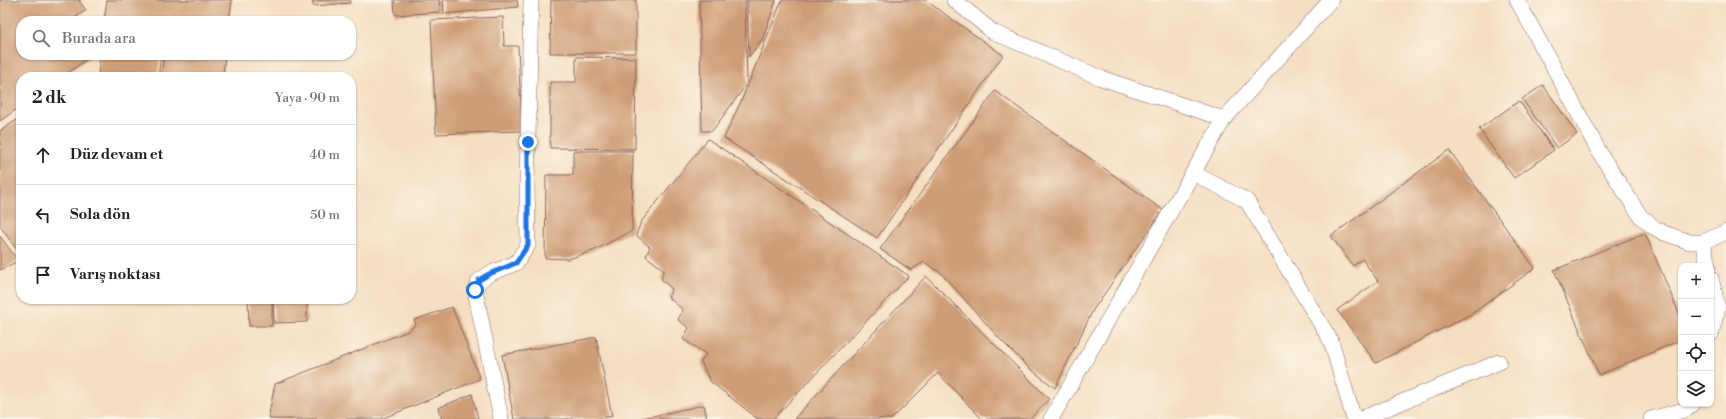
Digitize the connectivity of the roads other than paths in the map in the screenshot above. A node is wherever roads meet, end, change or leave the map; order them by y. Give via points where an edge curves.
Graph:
1 (530, 0) edge
2 (954, 0) edge
3 (1331, 0) edge
4 (1517, 0) edge
5 (1224, 119) junction
6 (1193, 172) junction
7 (1726, 232) edge
8 (1702, 242) junction
9 (1707, 263) edge
10 (1714, 291) edge
11 (1714, 323) edge
12 (1499, 362) dead end
13 (1688, 407) edge
14 (501, 419) edge
15 (1051, 419) edge
16 (1354, 419) edge
17 (1361, 419) edge
18 (1651, 419) edge

1 - 14 street via 528,245 516,263 479,280 475,290
2 - 5 street via 993,32 1101,78
3 - 5 street
4 - 8 street via 1601,155 1637,211 1647,222 1664,233 1690,242
5 - 6 street
6 - 15 street
6 - 16 street via 1247,201 1331,341
7 - 8 street
8 - 9 street
10 - 11 street via 1718,308
12 - 17 street
13 - 18 street

